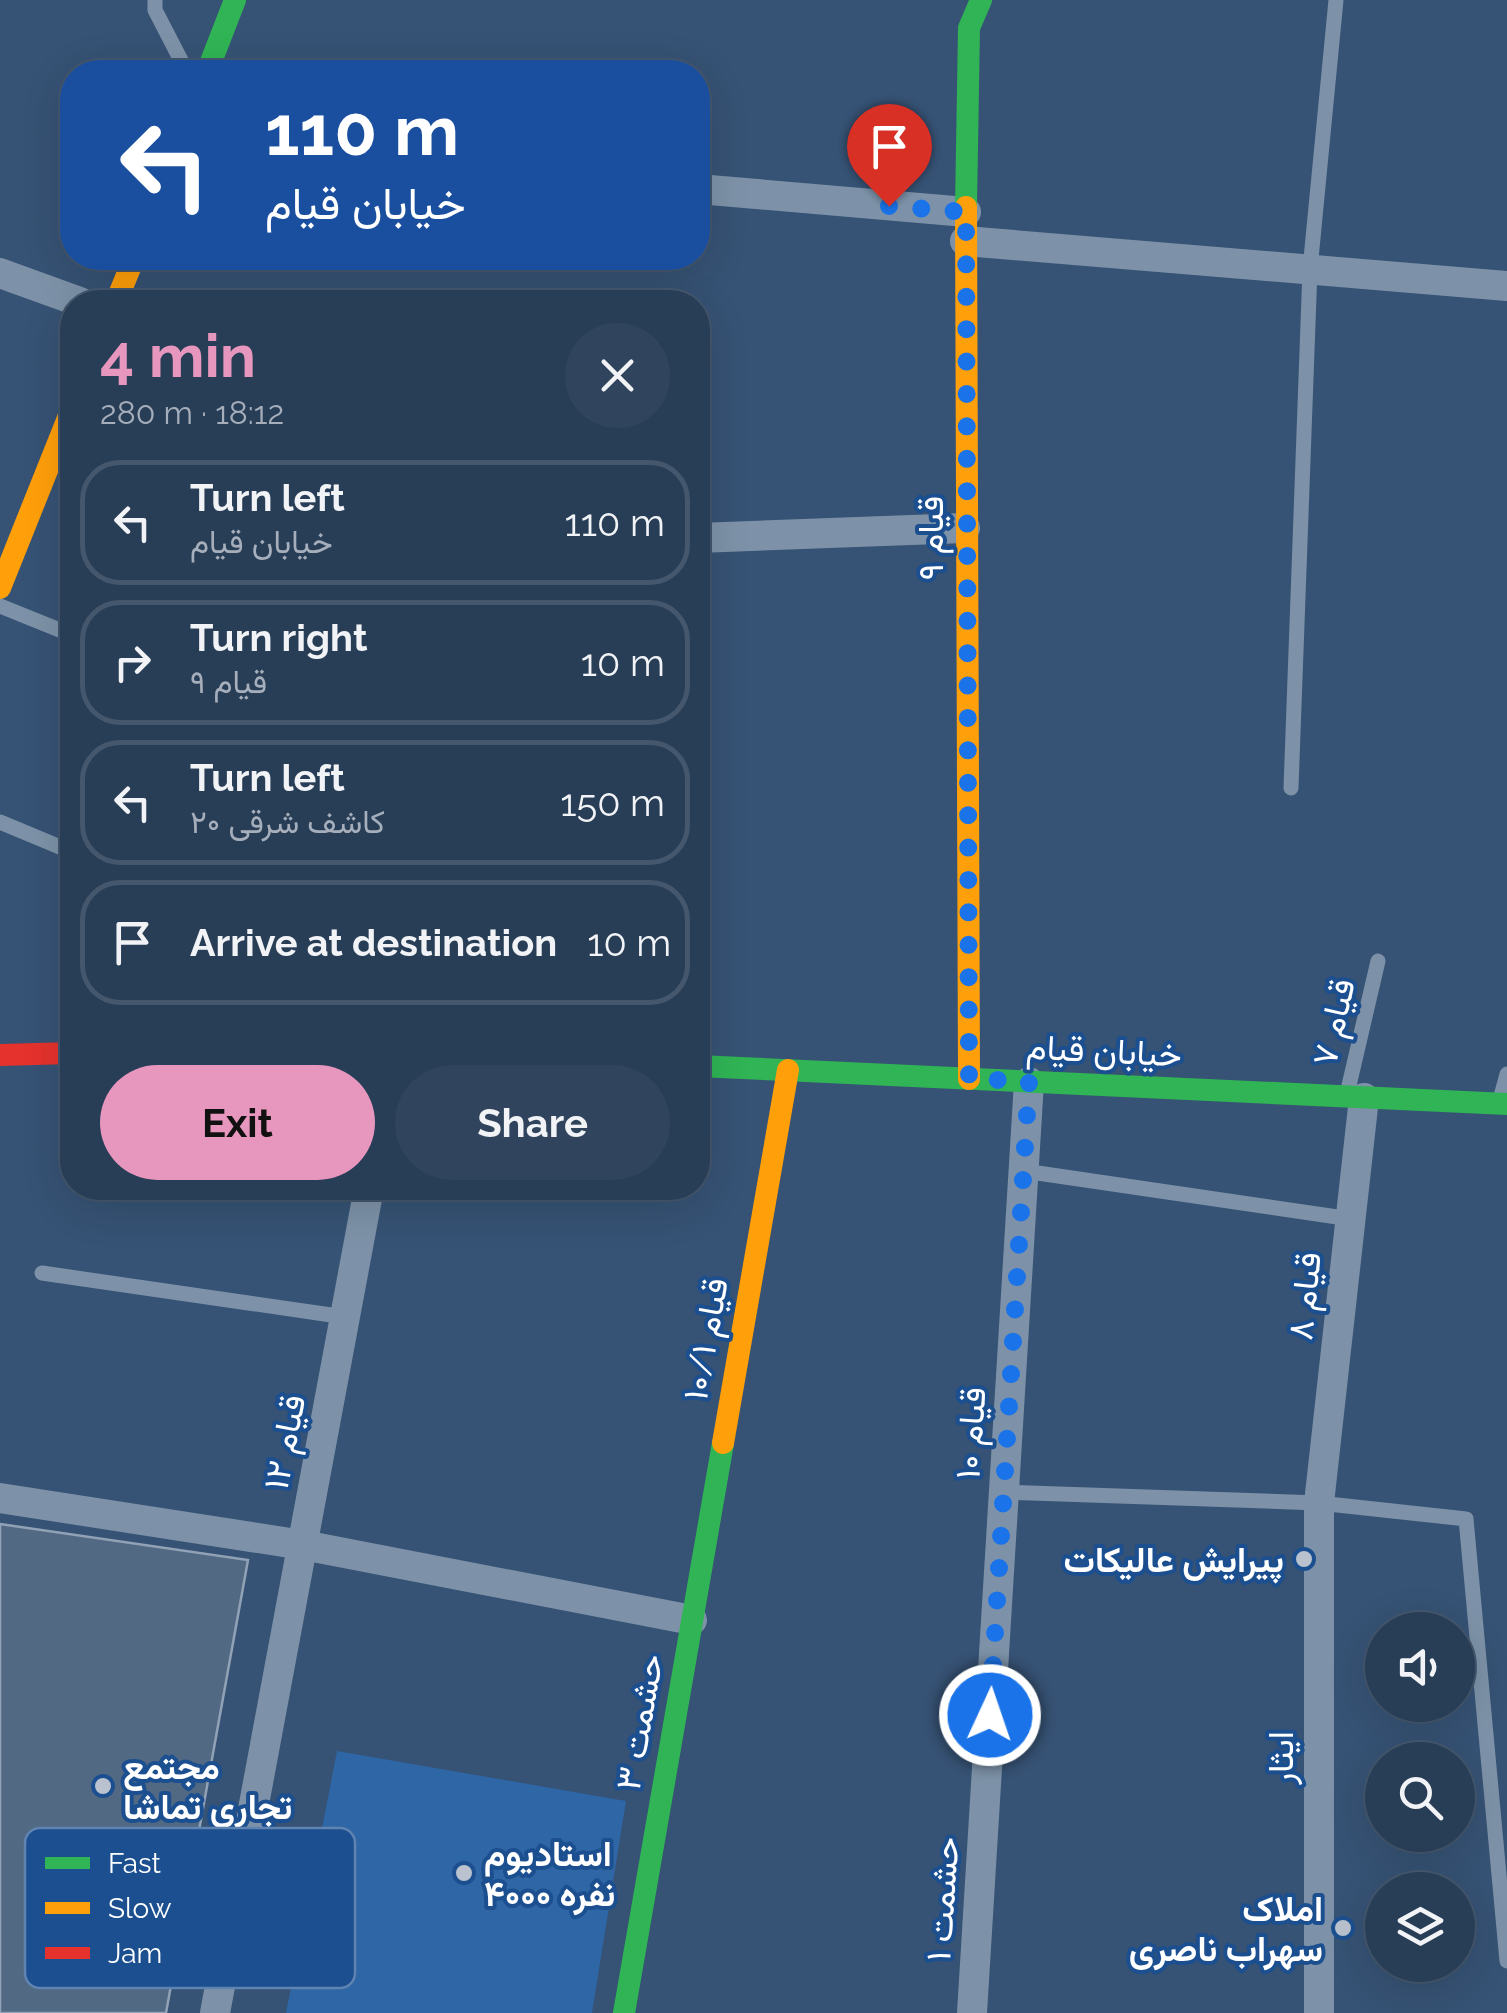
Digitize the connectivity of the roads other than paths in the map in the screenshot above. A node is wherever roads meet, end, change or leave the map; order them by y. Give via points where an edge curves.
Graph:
1 (155, 0) edge
2 (235, 0) edge
3 (981, 0) edge
4 (1336, 0) edge
5 (182, 60) edge
6 (212, 60) edge
7 (710, 191) edge
8 (965, 227) junction
9 (1310, 270) junction
10 (0, 272) edge
11 (1507, 286) edge
12 (60, 294) edge
13 (60, 444) edge
14 (34, 501) junction
15 (0, 519) edge
16 (965, 528) junction
17 (710, 538) edge
18 (0, 588) edge
19 (0, 606) edge
20 (60, 630) edge
21 (1290, 788) dead end
22 (0, 822) edge
23 (60, 847) edge
24 (1378, 961) dead end
25 (60, 1052) edge
26 (0, 1055) edge
27 (710, 1067) edge
28 (788, 1070) junction
29 (1507, 1074) edge
30 (969, 1078) junction
31 (1029, 1082) junction
32 (1355, 1098) junction
33 (1503, 1104) edge
34 (1024, 1171) junction
35 (367, 1200) edge
36 (1351, 1218) junction
37 (42, 1274) dead end
38 (345, 1316) junction
39 (1004, 1492) junction
40 (0, 1498) edge
41 (1319, 1503) junction
42 (302, 1545) junction
43 (692, 1620) junction
44 (986, 1789) joint
45 (250, 1828) edge
46 (1507, 1961) edge
47 (221, 1988) edge
48 (216, 2013) edge
49 (624, 2013) edge
50 (972, 2013) edge
51 (1319, 2013) edge

1 - 5 lane
2 - 6 street
3 - 8 street, قیام ۹ via 969,28
4 - 9 lane
7 - 8 street
8 - 9 street
8 - 16 street, قیام ۹
9 - 11 street
9 - 21 lane
10 - 12 street
13 - 14 street
14 - 15 street
14 - 18 street
16 - 17 street
16 - 30 street, قیام ۹
19 - 20 lane
22 - 23 lane
24 - 32 lane, قیام ۷
25 - 26 street
27 - 28 street, خیابان قیام
28 - 30 street, خیابان قیام
28 - 43 street, قیام ۱۰/۱
29 - 33 lane
30 - 31 street, خیابان قیام
31 - 32 street, خیابان قیام
31 - 34 street, قیام ۱۰
32 - 33 street, خیابان قیام
32 - 36 street, قیام ۸
34 - 36 lane
34 - 39 street, قیام ۱۰
35 - 38 street, قیام ۱۲
36 - 41 street, قیام ۸
37 - 38 lane
38 - 42 street, قیام ۱۲
39 - 41 lane
39 - 44 street, قیام ۱۰
40 - 42 street
41 - 46 lane via 1466,1519
41 - 51 street, ایثار
42 - 43 street
42 - 45 street, قیام ۱۲
43 - 49 street, حشمت ۳
44 - 50 street, حشمت ۱
47 - 48 street, قیام ۱۲

